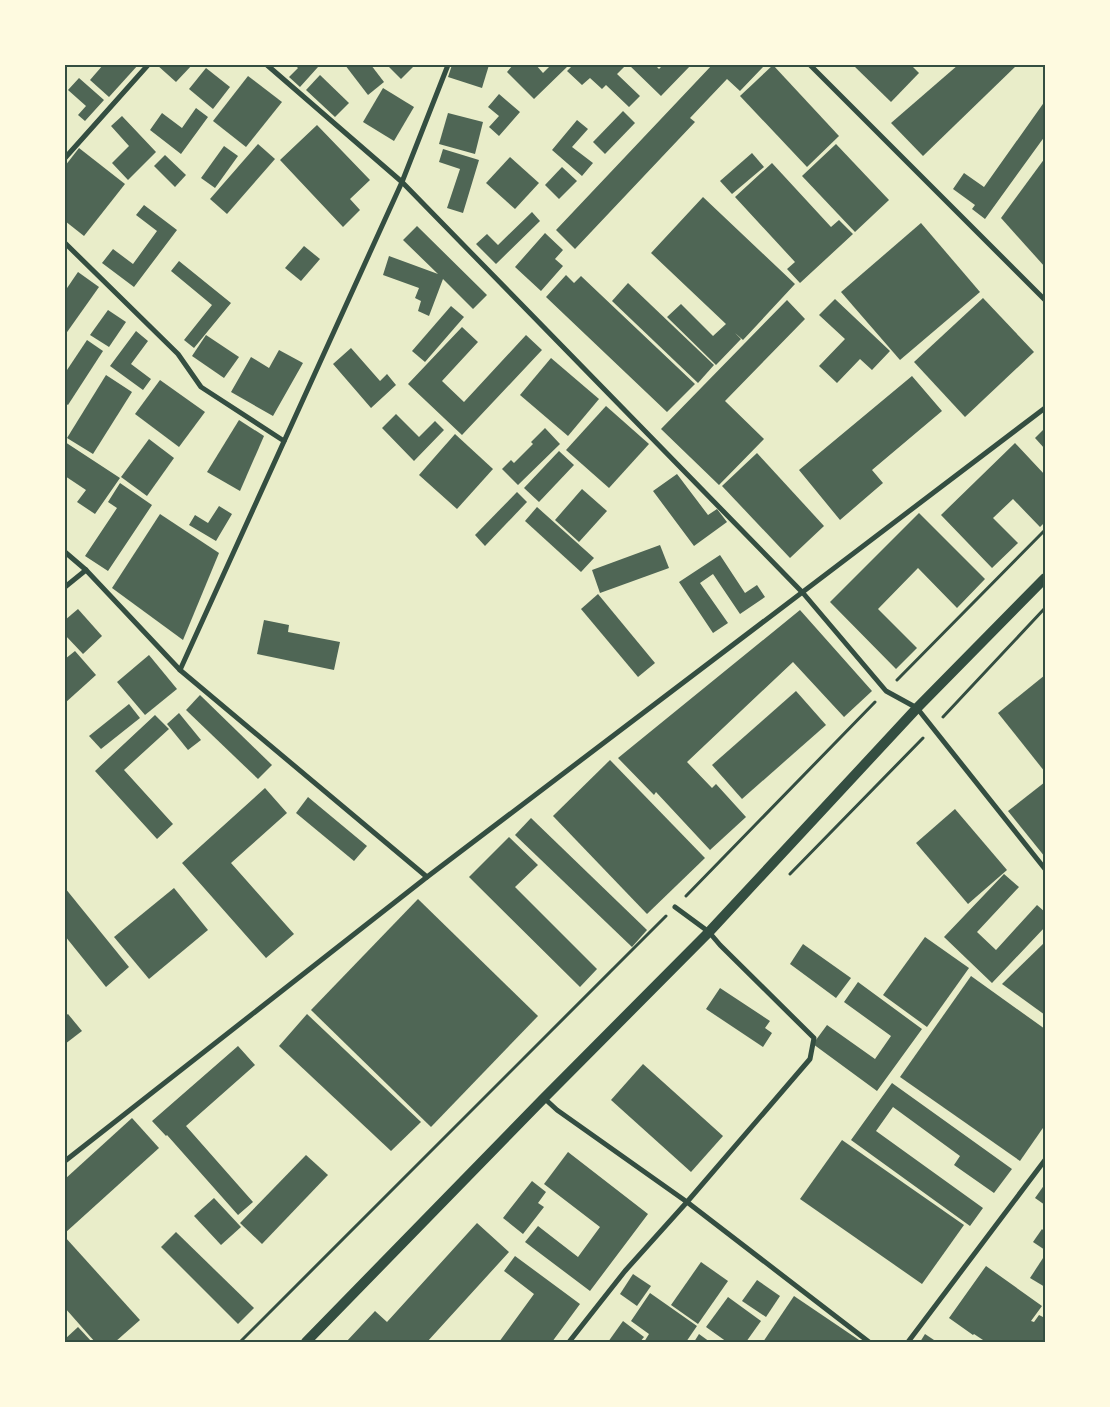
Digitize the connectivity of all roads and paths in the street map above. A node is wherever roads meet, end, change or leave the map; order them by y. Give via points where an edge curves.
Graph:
1 (148, 65) edge
2 (267, 65) edge
3 (448, 65) edge
4 (810, 65) edge
5 (65, 158) edge
6 (402, 182) junction
7 (65, 243) edge
8 (1045, 300) edge
9 (1045, 408) edge
10 (284, 441) junction
11 (1045, 530) edge
12 (65, 552) edge
13 (86, 570) junction
14 (1045, 578) edge
15 (65, 587) edge
16 (803, 593) junction
17 (180, 670) junction
18 (886, 691) junction
19 (917, 708) junction
20 (1045, 869) edge
21 (428, 876) junction
22 (675, 907) junction
23 (709, 932) junction
24 (544, 1098) junction
25 (1045, 1160) edge
26 (65, 1161) edge
27 (687, 1202) junction
28 (240, 1342) edge
29 (306, 1342) edge
30 (569, 1342) edge
31 (869, 1342) edge
32 (908, 1342) edge

1 - 5 street
2 - 6 street
3 - 6 street
4 - 8 street
6 - 10 street
6 - 16 street
7 - 10 street via 178,354 201,387
9 - 16 street
10 - 17 street
11 - 18 path
12 - 13 street
13 - 15 street
13 - 17 street
14 - 19 main road
16 - 18 street
16 - 21 street
17 - 21 street
18 - 19 street
18 - 22 path
19 - 20 street
19 - 23 main road
21 - 26 street
22 - 23 street
22 - 28 path
23 - 24 main road
23 - 27 street via 814,1038 810,1058
24 - 27 street
24 - 29 main road
25 - 32 street
27 - 30 street via 625,1271
27 - 31 street

